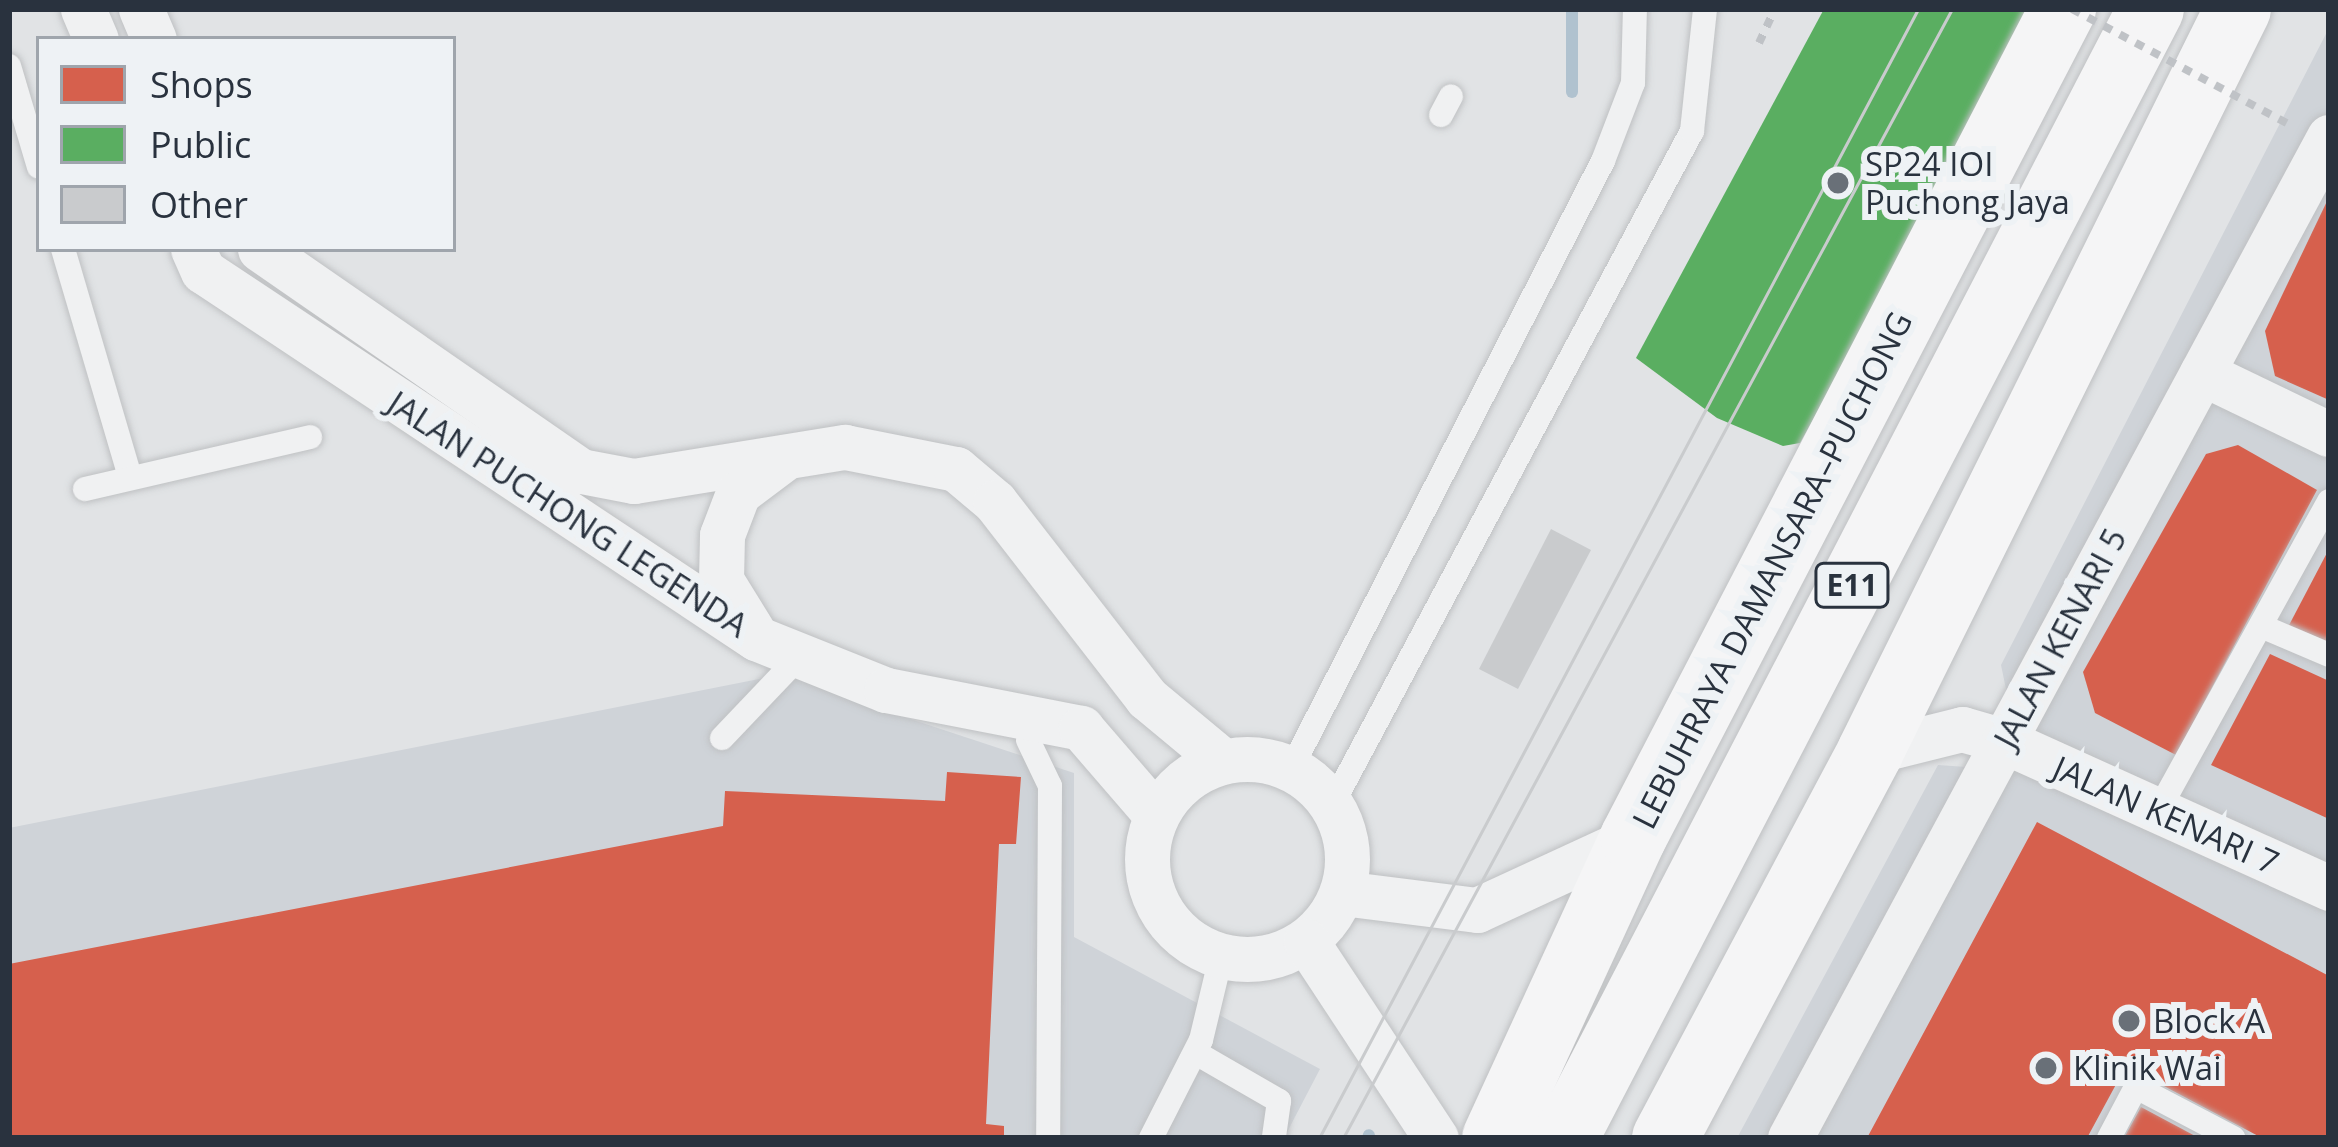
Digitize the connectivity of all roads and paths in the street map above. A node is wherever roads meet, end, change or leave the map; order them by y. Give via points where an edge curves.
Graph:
1 (1635, 9) edge
2 (1705, 9) edge
3 (1775, 9) edge
4 (2067, 9) edge
5 (2238, 9) edge
6 (2148, 17) edge
7 (1759, 43) dead end
8 (9, 66) edge
9 (2311, 132) edge
10 (36, 157) edge
11 (64, 252) edge
12 (194, 252) edge
13 (264, 252) edge
14 (2202, 373) junction
15 (2329, 434) edge
16 (310, 437) dead end
17 (782, 460) junction
18 (130, 477) junction
19 (86, 489) dead end
20 (2329, 501) edge
21 (2261, 626) junction
22 (756, 638) junction
23 (801, 655) junction
24 (2329, 656) edge
25 (722, 738) dead end
26 (1028, 740) dead end
27 (2004, 741) junction
28 (1870, 752) junction
29 (1223, 761) junction
30 (1291, 769) junction
31 (1332, 805) junction
32 (2158, 812) junction
33 (1156, 814) junction
34 (1633, 838) junction
35 (2329, 888) edge
36 (1342, 893) junction
37 (1306, 940) junction
38 (1221, 957) junction
39 (1196, 1053) junction
40 (1048, 1138) edge
41 (1150, 1138) edge
42 (1274, 1138) edge
43 (1436, 1138) edge
44 (1495, 1138) edge
45 (1565, 1138) edge
46 (1664, 1138) edge
47 (1790, 1138) edge
48 (2109, 1138) edge
49 (2233, 1138) edge

1 - 30 lane via 1633,82 1603,161
2 - 31 lane via 1692,130
3 - 7 path
4 - 9 path, bridge
4 - 34 highway, LEBUHRAYA DAMANSARA–PUCHONG / E11
5 - 28 highway
6 - 45 highway, E11
8 - 10 lane
9 - 14 street, JALAN KENARI 5
11 - 18 lane
12 - 22 street, JALAN PUCHONG LEGENDA via 203,271
13 - 17 street, JALAN PUCHONG LEGENDA via 581,471 634,481
14 - 15 street
14 - 27 street, JALAN KENARI 5
16 - 18 lane
17 - 22 street via 738,494 722,535 721,580
17 - 29 street, JALAN PUCHONG LEGENDA via 845,447 956,469 995,502 1147,698
18 - 19 lane
20 - 21 lane
21 - 24 lane
21 - 32 lane
22 - 23 street, JALAN PUCHONG LEGENDA
23 - 25 lane
23 - 33 street, JALAN PUCHONG LEGENDA via 886,691 1081,728
26 - 40 lane via 1050,786
27 - 28 street, JALAN KENARI 7 via 1962,729
27 - 32 street, JALAN KENARI 7
27 - 47 street, JALAN KENARI 5
28 - 46 highway
29 - 30 street
29 - 33 street via 1196,772
30 - 31 street
31 - 36 street via 1344,833
32 - 35 street, JALAN KENARI 7
33 - 38 street via 1146,873 1154,901 1182,935
34 - 36 street via 1477,910
34 - 44 highway, LEBUHRAYA DAMANSARA–PUCHONG / E11
36 - 37 street
37 - 38 street via 1265,957
37 - 43 street
38 - 39 lane
39 - 41 lane
39 - 42 lane via 1279,1101
48 - 49 lane via 2136,1087

